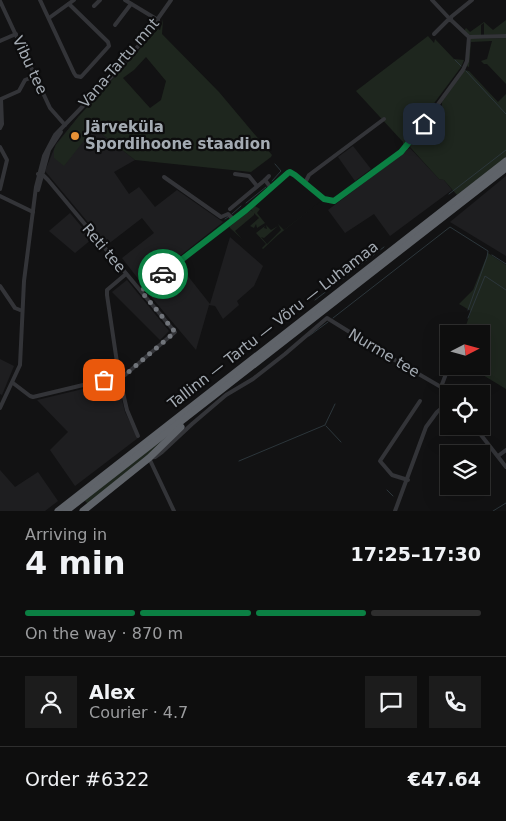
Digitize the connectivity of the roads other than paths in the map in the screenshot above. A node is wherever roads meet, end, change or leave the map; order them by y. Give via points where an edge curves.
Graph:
1 (40, 0) edge
2 (74, 0) edge
3 (100, 0) edge
4 (125, 0) edge
5 (171, 0) edge
6 (432, 0) edge
7 (472, 0) edge
8 (0, 1) edge
9 (69, 4) junction
10 (131, 4) junction
11 (94, 6) dead end
12 (49, 18) junction
13 (449, 19) junction
14 (158, 20) junction
15 (115, 25) dead end
16 (16, 34) junction
17 (434, 34) dead end
18 (506, 36) edge
19 (469, 37) junction
20 (0, 41) edge
21 (35, 76) junction
22 (384, 119) dead end
23 (65, 125) junction
24 (0, 128) edge
25 (0, 147) edge
26 (506, 161) edge
27 (506, 168) edge
28 (235, 174) dead end
29 (40, 175) junction
30 (269, 176) dead end
31 (164, 177) dead end
32 (265, 180) junction
33 (304, 183) junction
34 (258, 186) junction
35 (271, 188) junction
36 (0, 189) edge
37 (0, 196) edge
38 (230, 209) dead end
39 (33, 212) junction
40 (234, 220) junction
41 (126, 274) junction
42 (24, 281) junction
43 (0, 286) edge
44 (141, 291) junction
45 (20, 310) junction
46 (18, 369) junction
47 (119, 376) junction
48 (13, 382) junction
49 (440, 386) edge
50 (2, 399) edge
51 (208, 401) junction
52 (420, 401) dead end
53 (0, 408) edge
54 (440, 412) edge
55 (482, 435) edge
56 (138, 436) dead end
57 (506, 450) edge
58 (498, 456) junction
59 (148, 458) junction
60 (506, 467) edge
61 (408, 480) junction
62 (58, 511) edge
63 (66, 511) edge
64 (82, 511) edge
65 (174, 511) edge
66 (396, 511) edge

1 - 12 street
2 - 9 street
3 - 11 street
4 - 10 street
5 - 14 street, Vana-Tartu mnt
6 - 13 street
7 - 13 street
8 - 16 street, Vibu tee
9 - 12 street
9 - 12 street via 109,46 81,77 74,73
10 - 14 street
10 - 15 street
13 - 17 street
13 - 19 street
14 - 23 street, Vana-Tartu mnt via 113,75
16 - 20 street
16 - 21 street, Vibu tee
18 - 19 street
19 - 33 street via 463,70 401,152 334,201 324,199
21 - 23 street, Vibu tee via 53,113
21 - 24 street via 25,80 19,91 1,99
22 - 33 street via 309,175
23 - 29 street, Vana-Tartu mnt via 46,149
25 - 36 street via 7,160
26 - 62 highway, Tallinn — Tartu — Võru — Luhamaa
27 - 51 highway, Tallinn — Tartu — Võru — Luhamaa
28 - 34 street via 248,176
29 - 39 street, Vana-Tartu mnt
29 - 41 street, Reti tee via 50,182
30 - 32 street
31 - 40 street via 221,217 228,214
32 - 34 street
32 - 35 street
33 - 35 street via 290,172
34 - 38 street
35 - 40 street
37 - 39 street
39 - 42 street, Vana-Tartu mnt
40 - 44 street
41 - 44 street, Reti tee
41 - 47 street via 107,290 106,295
42 - 45 street, Vana-Tartu mnt
42 - 46 street, Vana-Tartu mnt
43 - 45 street via 15,308
44 - 47 street, Reti tee via 175,332 125,375
45 - 46 street, Vana-Tartu mnt
46 - 48 street, Vana-Tartu mnt
47 - 48 street, Reti tee via 33,397
47 - 56 street via 127,410
48 - 50 street, Vana-Tartu mnt
49 - 59 street, Nurme tee via 327,318 259,374 226,395 162,452
50 - 53 street, Vana-Tartu mnt
51 - 59 highway
51 - 63 highway, Tallinn — Tartu — Võru — Luhamaa
52 - 61 street via 380,461 392,475
54 - 61 street via 430,421
55 - 58 street
57 - 58 street
58 - 60 street
59 - 64 highway
59 - 65 street
61 - 66 street

